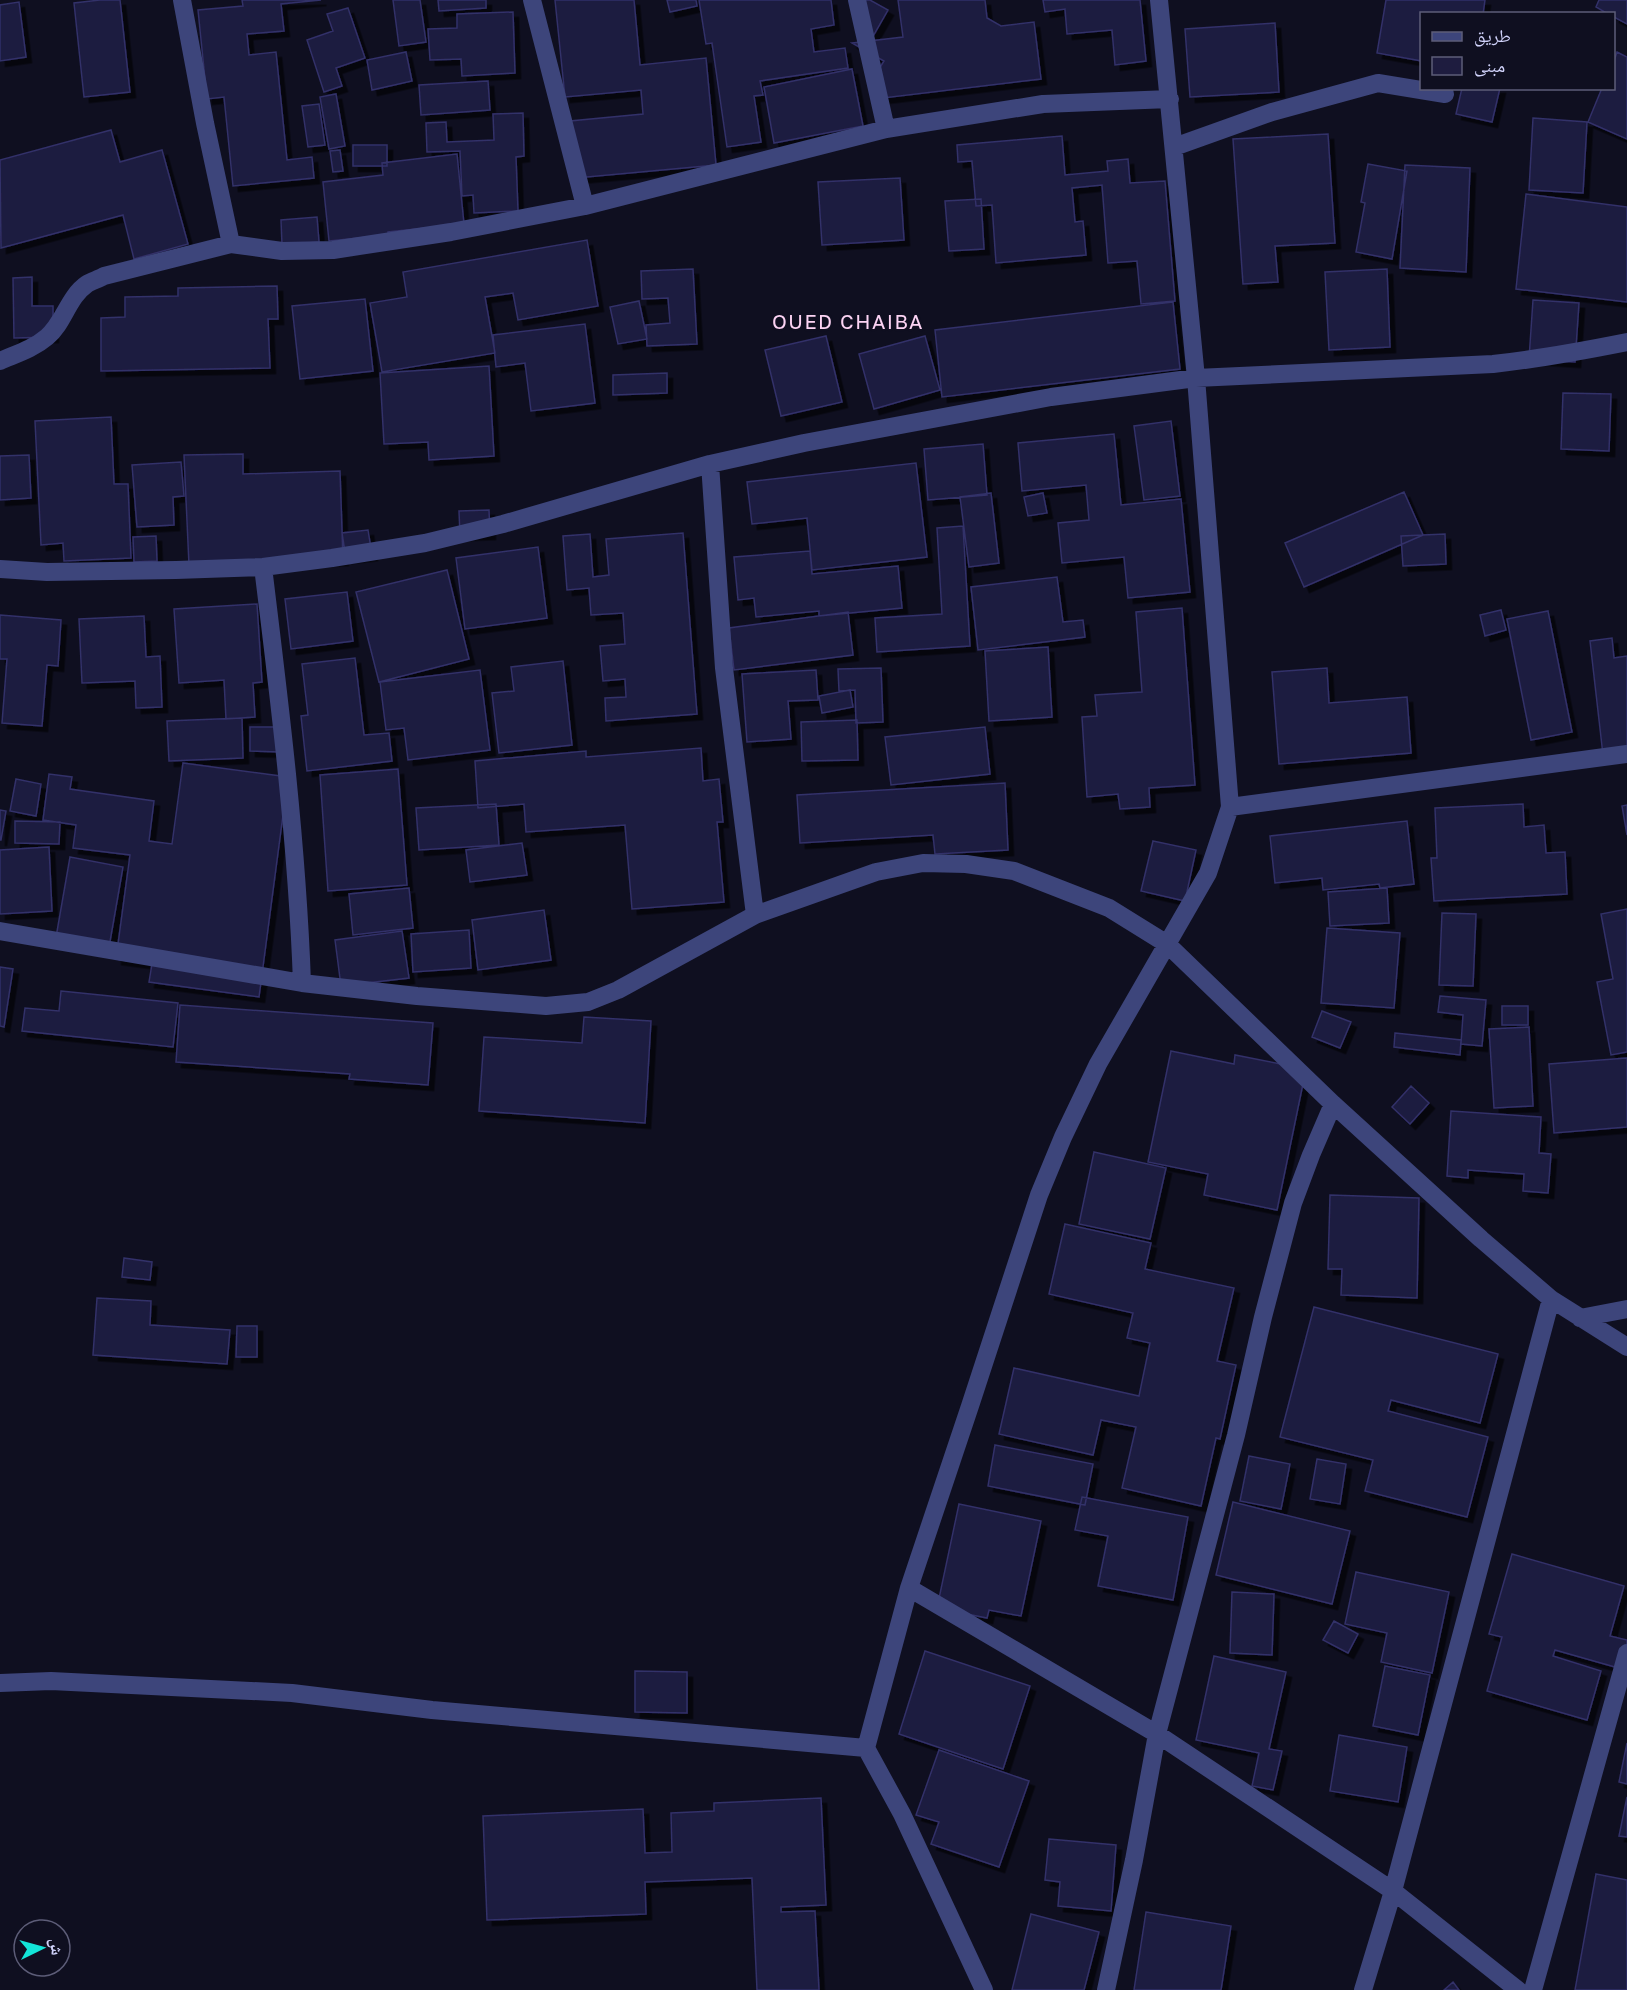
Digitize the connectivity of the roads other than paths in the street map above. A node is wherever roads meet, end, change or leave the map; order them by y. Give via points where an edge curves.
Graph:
1 (182, 0) edge
2 (532, 0) edge
3 (857, 0) edge
4 (1159, 0) edge
5 (1420, 90) edge
6 (1423, 90) edge
7 (1445, 94) dead end
8 (1170, 99) junction
9 (886, 129) junction
10 (1174, 147) junction
11 (585, 206) junction
12 (231, 244) junction
13 (1627, 342) edge
14 (0, 361) edge
15 (1196, 378) junction
16 (710, 464) junction
17 (263, 567) junction
18 (0, 570) edge
19 (1627, 754) edge
20 (1230, 807) junction
21 (755, 915) junction
22 (0, 931) edge
23 (1167, 944) junction
24 (302, 983) junction
25 (1333, 1104) junction
26 (1551, 1299) junction
27 (1627, 1309) edge
28 (1580, 1318) junction
29 (1627, 1347) edge
30 (909, 1588) junction
31 (1627, 1653) edge
32 (0, 1683) edge
33 (1157, 1734) junction
34 (866, 1748) junction
35 (1393, 1892) junction
36 (984, 1990) edge
37 (1107, 1990) edge
38 (1363, 1990) edge
39 (1518, 1990) edge
40 (1533, 1990) edge

1 - 12 street
2 - 11 street
3 - 9 street
4 - 8 street
5 - 10 street via 1378,82 1272,112
6 - 7 street
8 - 9 street via 1043,104
8 - 10 street
9 - 11 street
10 - 15 street
11 - 12 street via 333,250 282,251
12 - 14 street via 104,276 87,284 48,336
13 - 15 street via 1493,364
15 - 16 street via 1028,401 804,442
15 - 20 street
16 - 17 street via 425,543
16 - 21 street via 724,668
17 - 18 street
17 - 24 street via 294,838
19 - 20 street
20 - 23 street via 1208,873
21 - 23 street via 876,872 923,863 966,864 1014,871 1058,887 1108,908
21 - 24 street via 666,965 588,1002 546,1006 496,1003
22 - 24 street
23 - 25 street
23 - 30 street via 1098,1064 1039,1195
25 - 26 street
25 - 33 street via 1293,1203
26 - 28 street
26 - 35 street
27 - 28 street
28 - 29 street
30 - 33 street
30 - 34 street
31 - 40 street
32 - 34 street via 51,1681 292,1693 432,1710
33 - 35 street
33 - 37 street
34 - 36 street via 902,1814
35 - 38 street
35 - 39 street

